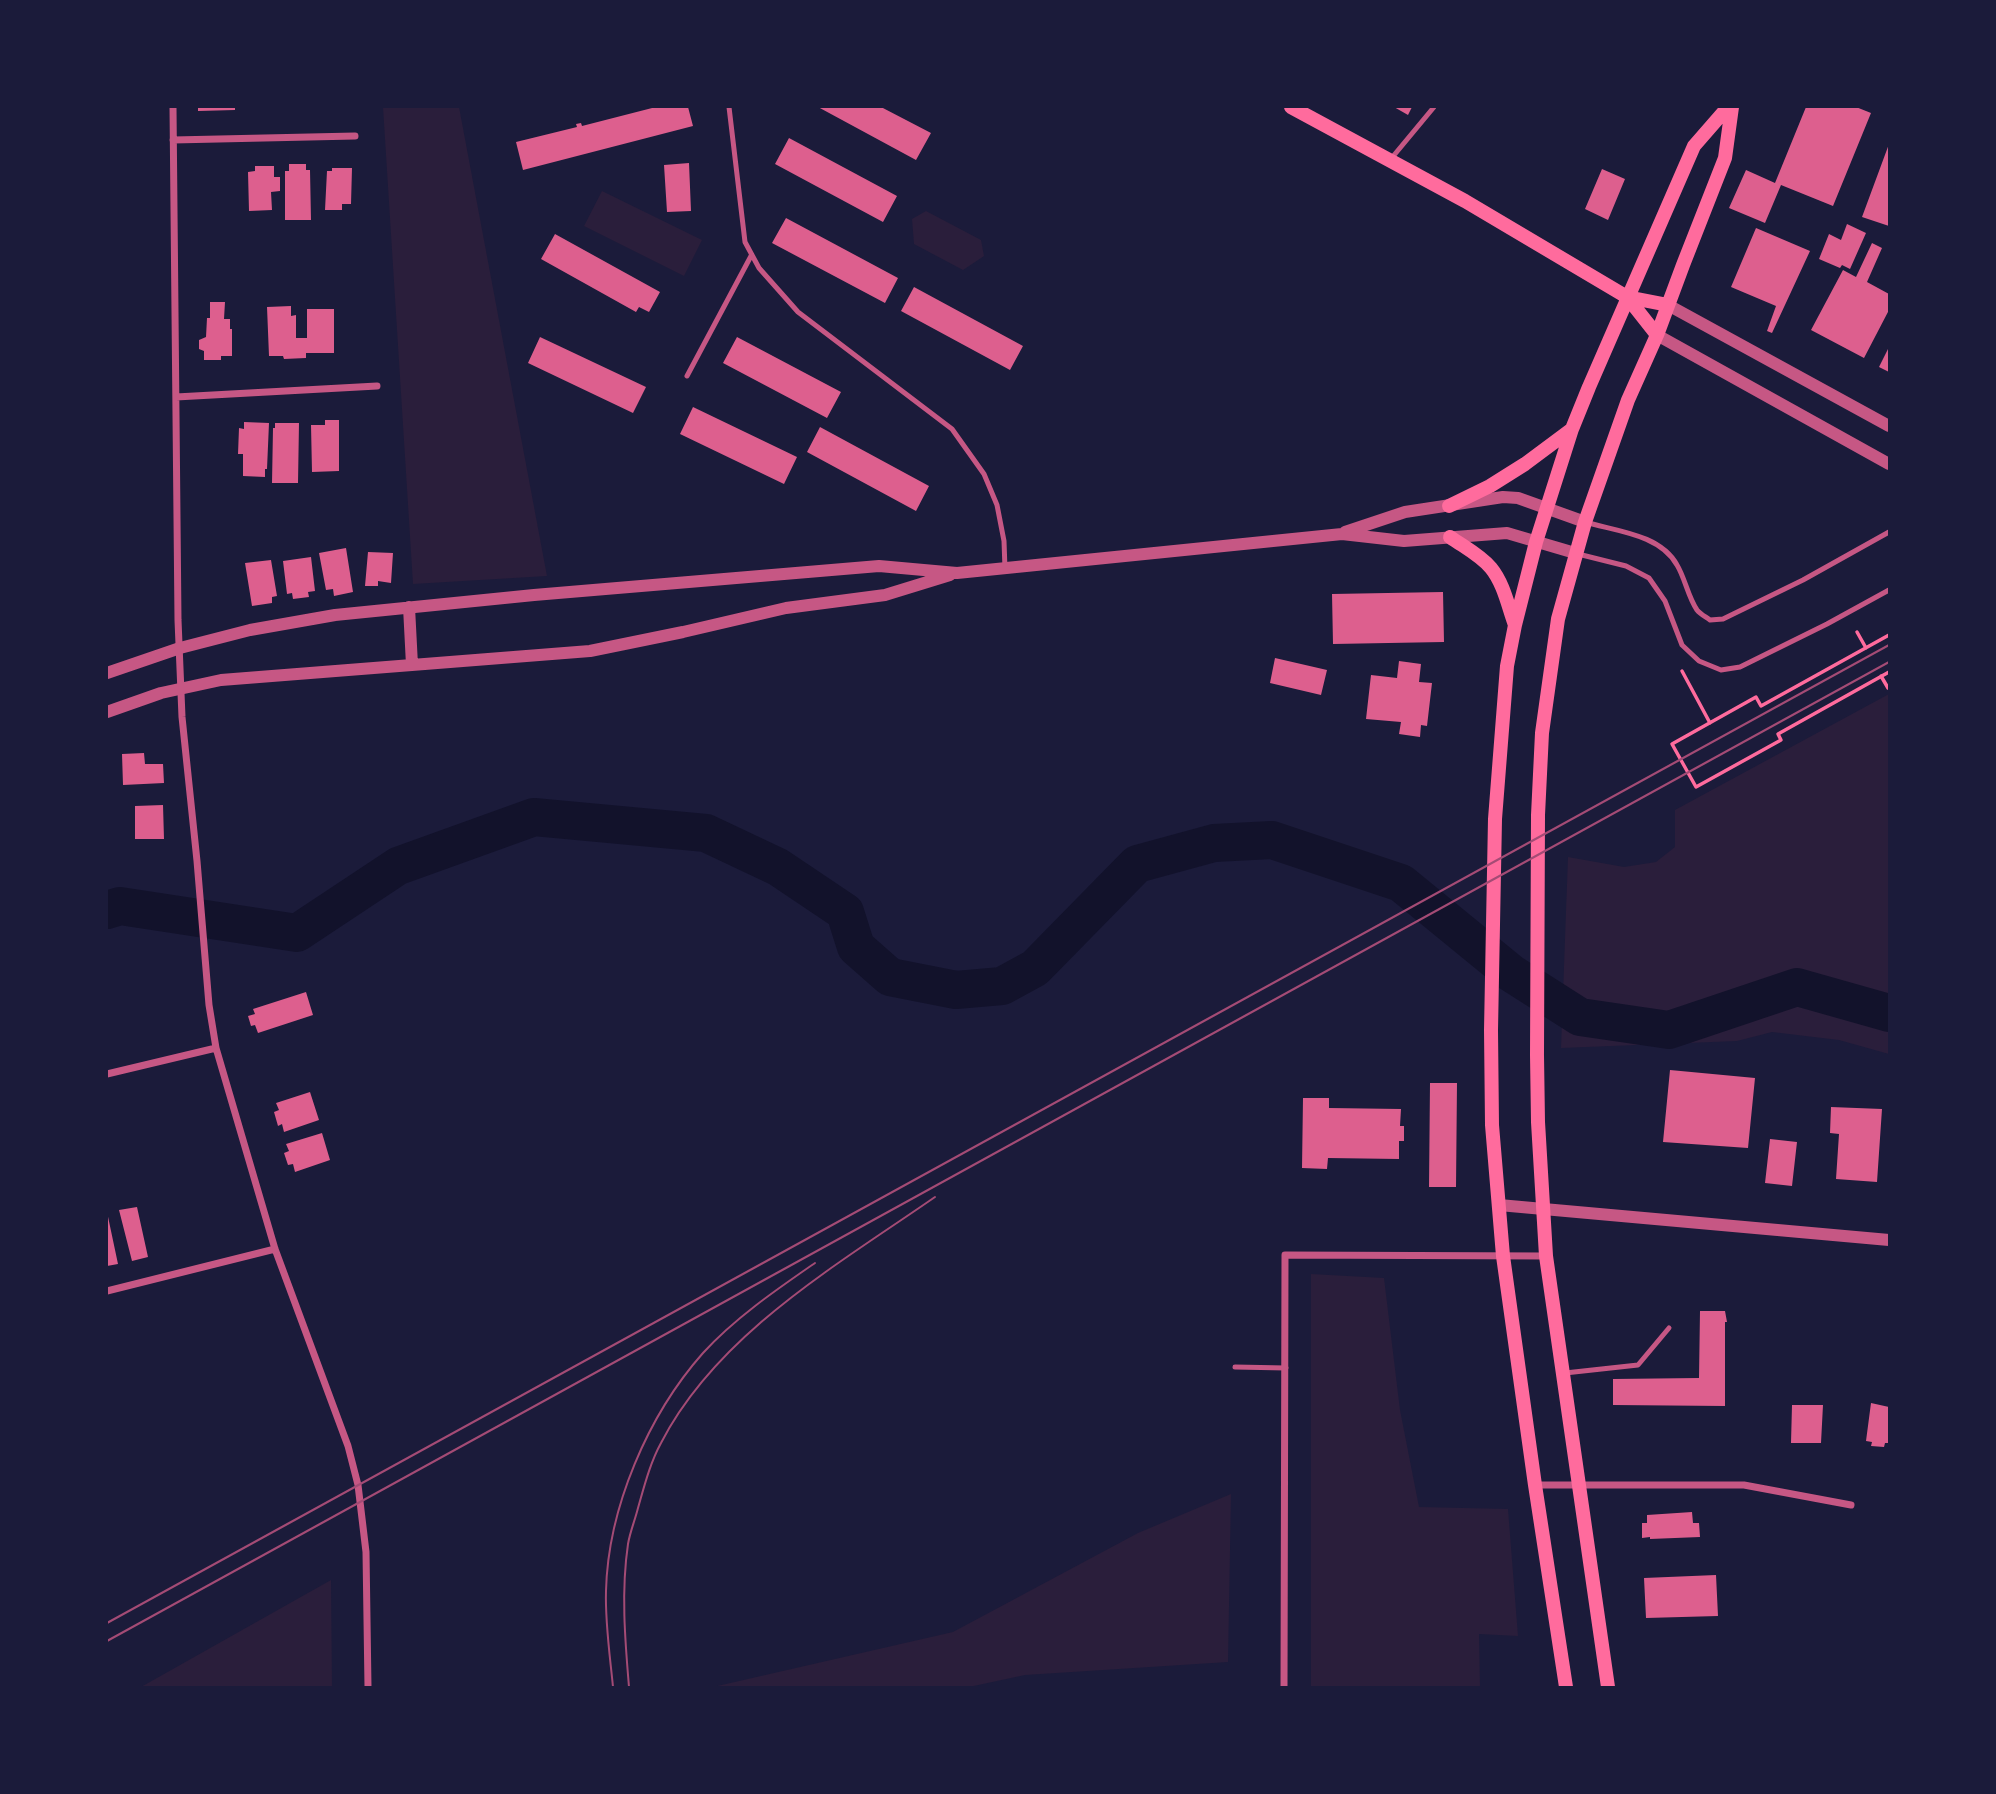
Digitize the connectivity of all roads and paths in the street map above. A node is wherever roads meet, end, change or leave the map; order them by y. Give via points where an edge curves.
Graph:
1 (173, 107) edge
2 (729, 107) edge
3 (1291, 107) edge
4 (1434, 107) edge
5 (1730, 107) edge
6 (355, 136) dead end
7 (173, 140) junction
8 (1390, 160) junction
9 (751, 256) junction
10 (1627, 297) junction
11 (1668, 305) junction
12 (1657, 335) junction
13 (687, 376) dead end
14 (377, 386) dead end
15 (176, 397) junction
16 (1889, 426) edge
17 (1572, 429) junction
18 (1889, 464) edge
19 (1449, 506) junction
20 (1548, 509) junction
21 (1585, 522) junction
22 (1889, 532) edge
23 (1342, 534) junction
24 (1450, 537) junction
25 (1536, 542) junction
26 (1575, 553) junction
27 (1005, 569) junction
28 (957, 573) junction
29 (1889, 590) edge
30 (409, 607) junction
31 (1515, 625) junction
32 (1857, 632) dead end
33 (1889, 635) edge
34 (180, 648) junction
35 (1866, 648) junction
36 (412, 665) junction
37 (1682, 671) dead end
38 (1889, 672) edge
39 (107, 673) edge
40 (1881, 676) junction
41 (181, 688) junction
42 (1888, 688) edge
43 (107, 712) edge
44 (1710, 723) junction
45 (216, 1048) junction
46 (107, 1074) edge
47 (1499, 1205) junction
48 (1543, 1208) junction
49 (1889, 1240) edge
50 (275, 1249) junction
51 (1503, 1256) junction
52 (1546, 1256) junction
53 (107, 1290) edge
54 (1669, 1328) dead end
55 (1235, 1367) dead end
56 (1286, 1368) junction
57 (1562, 1373) junction
58 (1535, 1485) junction
59 (1578, 1485) junction
60 (1851, 1505) dead end
61 (368, 1687) edge
62 (1284, 1687) edge
63 (1566, 1687) edge
64 (1608, 1687) edge

1 - 7 street
2 - 9 lane via 745,242
3 - 8 main road
4 - 8 lane
5 - 10 main road via 1694,146
5 - 11 main road via 1726,158
6 - 7 street
7 - 15 street
8 - 10 main road
9 - 13 lane
9 - 27 lane via 798,312 952,429 985,474 997,505
10 - 11 main road
10 - 12 main road
10 - 17 main road
11 - 12 main road
11 - 16 street
12 - 18 street
12 - 21 main road via 1628,400
14 - 15 street
15 - 34 street
17 - 19 main road via 1490,486
17 - 20 main road
19 - 20 street via 1503,497
19 - 23 street via 1405,512
20 - 21 street
20 - 25 main road
21 - 22 lane via 1641,537 1668,553 1697,610 1710,620 1723,619
21 - 26 main road
23 - 24 street via 1404,541
23 - 27 street
24 - 25 street via 1507,533
24 - 31 main road via 1491,568 1502,585
25 - 26 street
25 - 31 main road
26 - 29 lane via 1626,566 1649,578 1665,601 1682,645 1699,661 1721,670 1740,667
26 - 48 main road via 1558,619 1542,733 1537,1055
27 - 28 street
28 - 30 street via 879,566
28 - 36 street via 885,595 786,608 590,650
30 - 34 street via 262,628
30 - 36 street
31 - 47 main road via 1507,666 1495,819 1491,1030
32 - 35 path
33 - 35 path
34 - 39 street
34 - 41 street
35 - 44 path via 1761,706 1756,697
36 - 41 street via 221,680
37 - 44 path
38 - 40 path
40 - 42 path
40 - 44 path via 1777,734 1781,740 1696,787 1672,744
41 - 43 street
41 - 45 street
45 - 46 street
45 - 50 street
47 - 48 street
47 - 51 main road
48 - 49 street
48 - 52 main road
50 - 53 street
50 - 61 street via 348,1446 358,1485 366,1552
51 - 52 street
51 - 56 street via 1285,1255
51 - 58 main road
52 - 57 main road
54 - 57 lane via 1638,1364
55 - 56 lane
56 - 62 street
57 - 59 main road
58 - 59 street
58 - 63 main road
59 - 60 street via 1745,1485
59 - 64 main road

